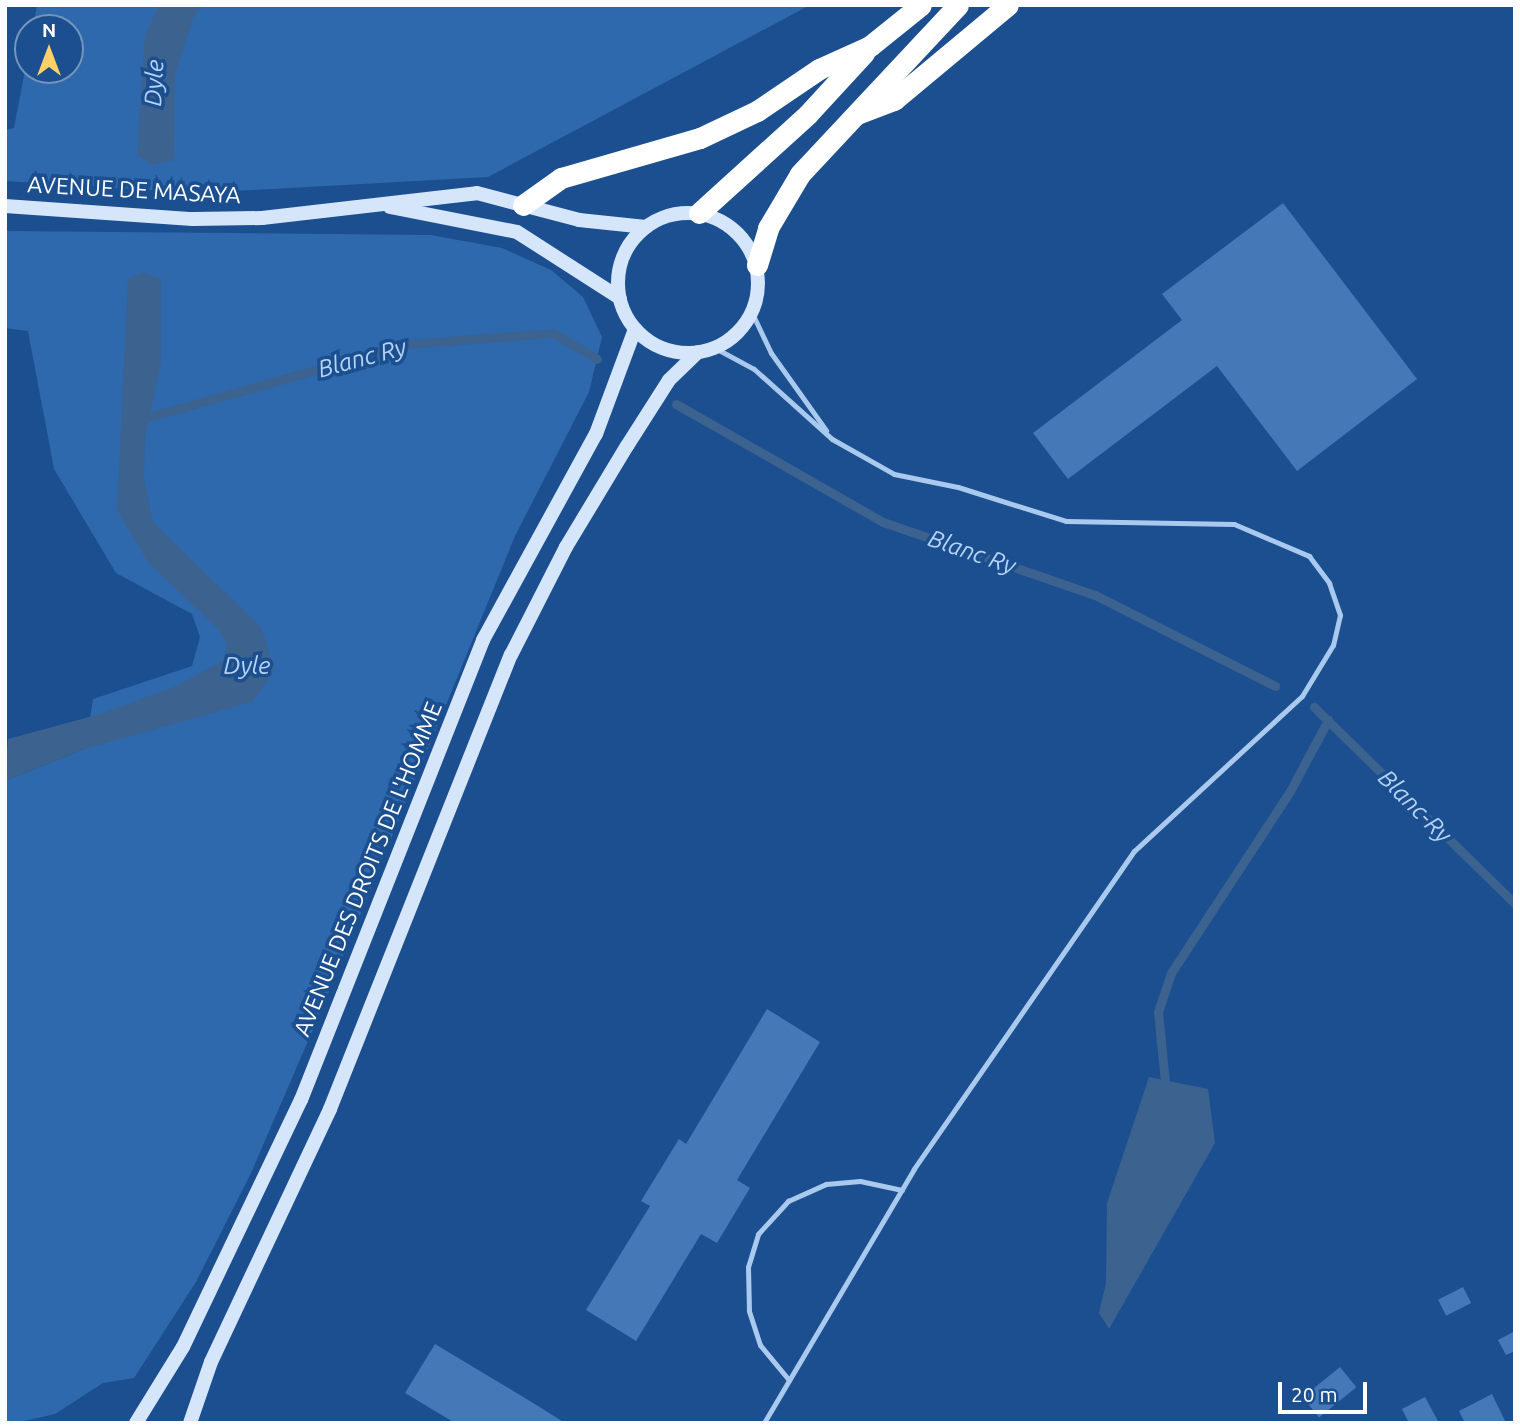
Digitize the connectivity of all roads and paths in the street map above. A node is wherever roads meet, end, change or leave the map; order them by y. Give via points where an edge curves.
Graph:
1 (903, 5) edge
2 (921, 5) edge
3 (958, 5) edge
4 (1008, 5) edge
5 (870, 46) junction
6 (852, 116) junction
7 (523, 205) junction
8 (5, 206) edge
9 (386, 206) junction
10 (699, 213) junction
11 (646, 226) junction
12 (757, 265) junction
13 (620, 298) junction
14 (752, 313) junction
15 (635, 329) junction
16 (715, 348) junction
17 (698, 352) junction
18 (832, 439) junction
19 (902, 1190) junction
20 (789, 1380) junction
21 (136, 1423) edge
22 (190, 1423) edge
23 (764, 1423) edge

1 - 5 highway
2 - 5 highway
3 - 6 highway
4 - 6 highway via 894,100
5 - 7 highway via 700,138 561,178
5 - 10 highway via 808,114
6 - 12 highway via 800,174 768,228
7 - 9 main road, AVENUE DE MASAYA via 477,193 428,195
7 - 11 main road, AVENUE DE MASAYA via 579,220
8 - 9 main road, AVENUE DE MASAYA via 193,219
9 - 13 main road, AVENUE DE MASAYA via 517,232
10 - 11 main road via 671,215
10 - 12 main road via 725,223 745,241
11 - 13 main road via 622,259
12 - 14 main road via 759,289
13 - 15 main road
14 - 16 main road via 737,334
14 - 18 lane via 771,353
15 - 17 main road via 664,348
15 - 21 main road, AVENUE DES DROITS DE L'HOMME via 596,434 483,640 301,1100 183,1348
16 - 17 main road
16 - 18 lane via 754,369
17 - 22 main road via 669,380 627,446 566,547 511,655 330,1109 211,1362
18 - 19 lane via 894,474 958,487 1066,521 1234,524 1309,556 1329,583 1340,615 1333,645 1302,696 1134,850
19 - 20 lane
19 - 20 lane via 860,1181 826,1184 788,1201 758,1234 748,1267 750,1311 760,1345
20 - 23 lane

